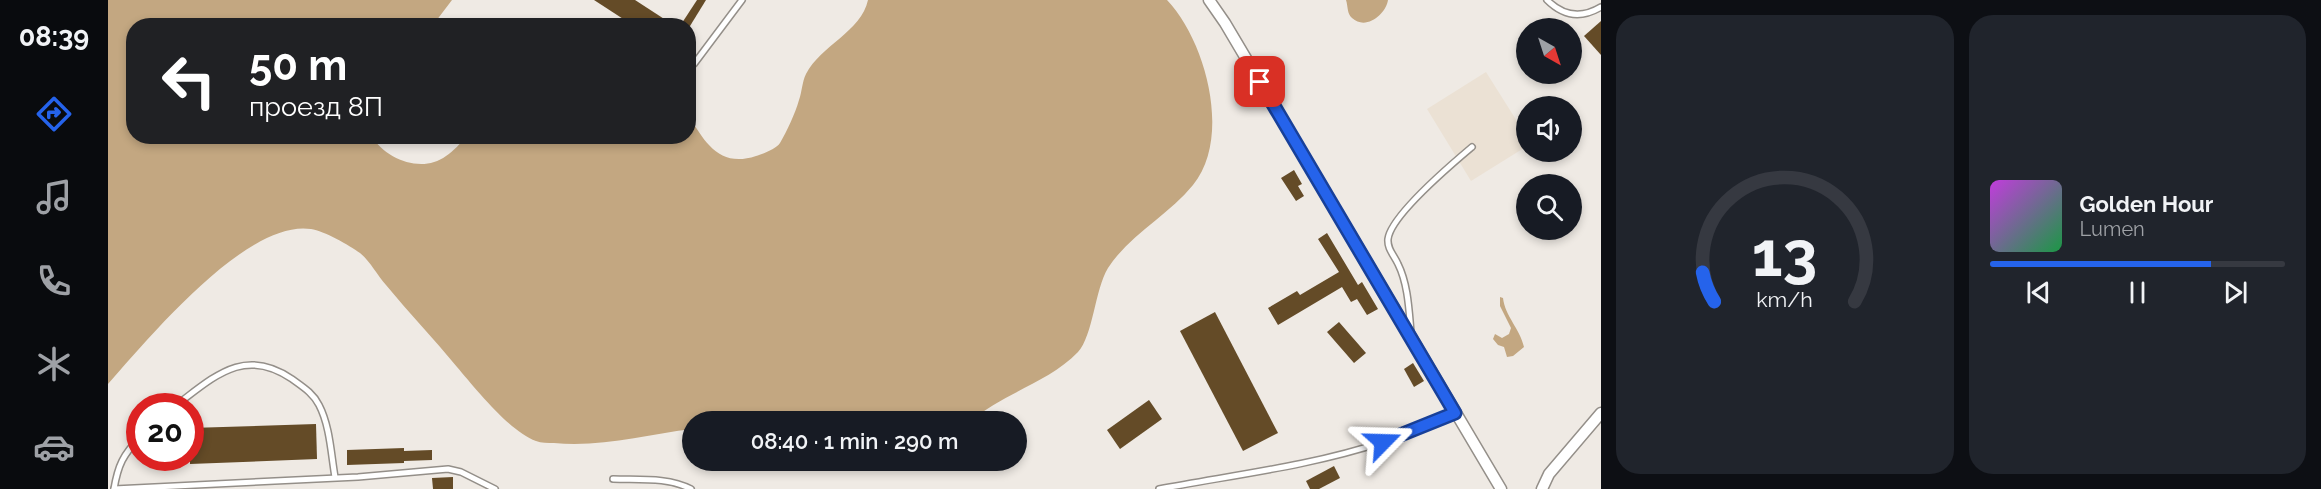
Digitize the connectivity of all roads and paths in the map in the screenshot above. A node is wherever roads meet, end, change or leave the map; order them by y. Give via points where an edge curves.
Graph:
1 (742, 0) edge
2 (1209, 0) edge
3 (1547, 0) edge
4 (1601, 7) edge
5 (696, 61) edge
6 (1472, 147) dead end
7 (1412, 340) junction
8 (192, 393) edge
9 (1455, 413) junction
10 (1601, 413) edge
11 (126, 453) edge
12 (335, 477) junction
13 (613, 479) dead end
14 (114, 489) edge
15 (495, 489) edge
16 (691, 489) edge
17 (1159, 489) edge
18 (1501, 489) edge
19 (1542, 489) edge

1 - 5 lane
2 - 7 street
3 - 4 lane via 1574,16
6 - 7 lane via 1438,175 1388,237 1389,250 1398,264 1406,292
7 - 9 street
8 - 12 lane via 214,376 245,364 264,365 282,372 308,390 318,403 325,420
9 - 17 lane via 1352,450
9 - 18 street
10 - 19 street
11 - 14 lane via 117,469
12 - 14 lane
12 - 15 lane via 448,470 461,472
13 - 16 lane via 667,481

